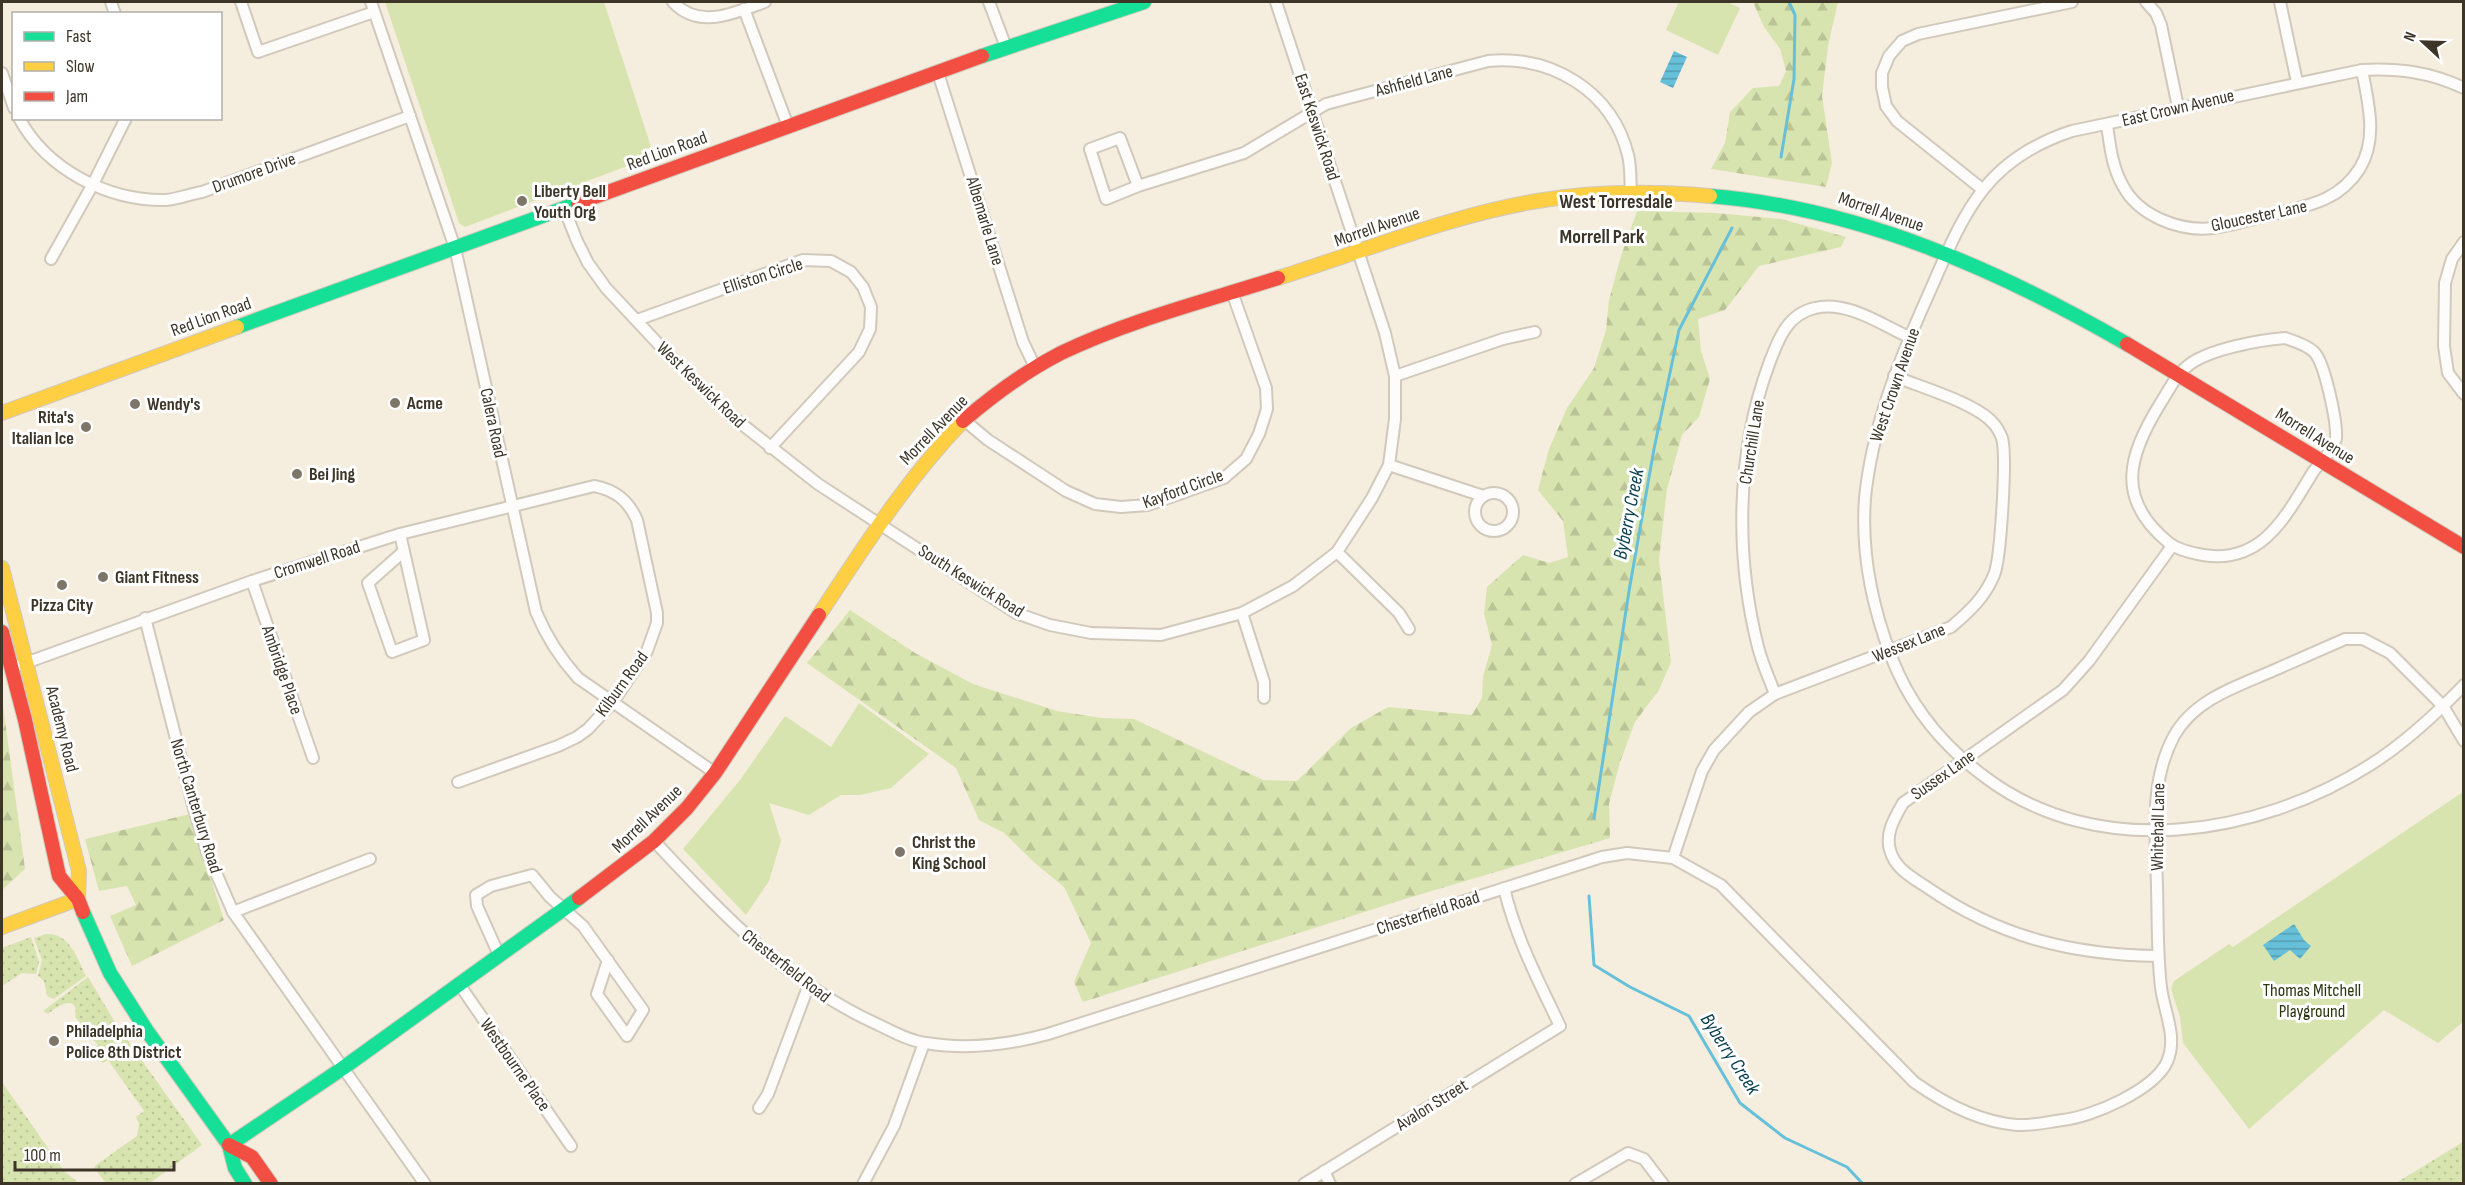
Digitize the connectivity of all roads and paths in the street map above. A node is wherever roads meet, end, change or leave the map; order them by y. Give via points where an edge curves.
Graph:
1 (241, 2) edge
2 (672, 2) edge
3 (765, 2) edge
4 (989, 2) edge
5 (1144, 2) edge
6 (1276, 2) edge
7 (2072, 2) edge
8 (2145, 2) edge
9 (2280, 2) edge
10 (1120, 5) edge
11 (372, 7) edge
12 (744, 9) junction
13 (1006, 47) junction
14 (2362, 70) junction
15 (2, 73) edge
16 (938, 73) junction
17 (2297, 82) junction
18 (2463, 88) edge
19 (12, 102) edge
20 (2178, 107) junction
21 (1312, 112) junction
22 (410, 116) junction
23 (20, 120) edge
24 (125, 120) edge
25 (2106, 125) junction
26 (788, 126) junction
27 (93, 184) junction
28 (1138, 186) junction
29 (1982, 189) junction
30 (1631, 191) junction
31 (564, 208) junction
32 (2463, 242) edge
33 (455, 248) junction
34 (1358, 252) junction
35 (1946, 255) junction
36 (51, 259) dead end
37 (1233, 292) junction
38 (637, 320) junction
39 (1535, 332) dead end
40 (1909, 337) junction
41 (1035, 367) junction
42 (2179, 373) junction
43 (1395, 376) junction
44 (1894, 376) junction
45 (2463, 394) edge
46 (2, 412) edge
47 (964, 420) junction
48 (770, 448) junction
49 (2321, 460) junction
50 (1389, 465) junction
51 (1483, 496) dead end
52 (627, 503) joint
53 (511, 506) junction
54 (880, 524) junction
55 (400, 534) junction
56 (2172, 546) junction
57 (2463, 547) edge
58 (404, 551) junction
59 (1337, 552) junction
60 (2, 568) edge
61 (252, 581) junction
62 (1242, 613) junction
63 (145, 618) junction
64 (1409, 629) dead end
65 (2, 632) edge
66 (1890, 652) junction
67 (27, 663) junction
68 (11, 667) junction
69 (2463, 685) edge
70 (1774, 694) junction
71 (1264, 698) dead end
72 (613, 702) junction
73 (2443, 706) junction
74 (2463, 741) edge
75 (313, 758) dead end
76 (1963, 761) junction
77 (715, 773) junction
78 (458, 782) dead end
79 (2156, 832) junction
80 (654, 841) junction
81 (1673, 858) junction
82 (370, 860) dead end
83 (1504, 888) junction
84 (78, 899) junction
85 (564, 909) junction
86 (233, 912) junction
87 (2, 927) edge
88 (499, 955) junction
89 (2158, 956) junction
90 (608, 960) junction
91 (459, 984) junction
92 (808, 987) junction
93 (924, 1043) junction
94 (2166, 1062) joint
95 (343, 1068) junction
96 (759, 1108) dead end
97 (229, 1145) junction
98 (571, 1146) dead end
99 (1324, 1171) junction
100 (245, 1184) edge
101 (271, 1184) edge
102 (425, 1184) edge
103 (863, 1184) edge
104 (1304, 1184) edge
105 (1330, 1184) edge
106 (1575, 1184) edge
107 (1663, 1184) edge

1 - 11 street via 258,52
2 - 12 street via 697,17 718,18
3 - 12 street
4 - 13 street
5 - 10 street, Red Lion Road
6 - 21 street, East Keswick Road
7 - 29 street via 1918,34 1902,41 1889,56 1882,73 1882,87 1886,106 1896,121
8 - 20 street via 2161,25
9 - 17 street
10 - 13 street, Red Lion Road
11 - 22 street, Calera Road
12 - 26 street
13 - 16 street, Red Lion Road
14 - 17 street, East Crown Avenue
14 - 18 street, East Crown Avenue via 2418,72
14 - 25 street, Gloucester Lane via 2371,114 2369,141 2360,167 2343,188 2322,202 2213,228 2187,228 2142,208 2123,188
15 - 19 street
16 - 26 street, Red Lion Road
16 - 41 street, Albemarle Lane via 1023,342
17 - 20 street, East Crown Avenue
20 - 25 street, East Crown Avenue
21 - 28 street, Ashfield Lane via 1244,153
21 - 30 street, Ashfield Lane via 1326,104 1488,61 1533,62 1575,80 1605,107 1628,156
21 - 34 street, East Keswick Road
22 - 27 street, Drumore Drive via 202,192 168,200 130,196
22 - 33 street, Calera Road
23 - 27 street, Drumore Drive via 47,156
24 - 27 street
25 - 29 street, East Crown Avenue via 2072,131 2032,147
26 - 31 street, Red Lion Road
27 - 36 street
28 - 28 street, Ashfield Lane via 1106,199 1090,149 1120,138
29 - 35 street, East Crown Avenue
30 - 34 street, Morrell Avenue via 1495,208
30 - 35 street, Morrell Avenue via 1719,194 1799,206 1853,220
31 - 33 street, Red Lion Road
31 - 38 street, West Keswick Road via 588,263
32 - 45 street via 2452,259 2445,283 2444,346 2448,373
33 - 46 street, Red Lion Road
33 - 53 street, Calera Road
34 - 37 street, Morrell Avenue
34 - 43 street, South Keswick Road
35 - 40 street, West Crown Avenue
35 - 42 street, Morrell Avenue via 2084,318
37 - 41 street, Morrell Avenue via 1113,331
37 - 47 street, Kayford Circle via 1266,388 1267,409 1246,459 1224,478 1148,505 1095,504 1066,491
38 - 48 street, West Keswick Road via 696,383
38 - 48 street, Elliston Circle via 803,260 831,261 851,272 871,307 870,329 858,351
39 - 43 street
40 - 44 street, West Crown Avenue
40 - 70 street, Churchill Lane via 1839,307 1815,308 1796,316 1780,334 1756,407 1743,503 1751,614
41 - 47 street, Morrell Avenue
42 - 49 street, Morrell Avenue
42 - 49 street via 2206,357 2275,339 2285,338 2314,352 2324,368 2336,440
42 - 56 street via 2142,433 2131,473 2142,514
43 - 50 street, South Keswick Road
44 - 66 street, West Crown Avenue via 1871,454 1865,500 1871,590
44 - 66 street, Wessex Lane via 1981,412 2002,439 2003,461 2000,553 1987,590 1973,609 1951,627
47 - 54 street, Morrell Avenue via 921,467
48 - 54 street, West Keswick Road
49 - 56 street via 2282,522 2256,545 2216,557
49 - 57 street, Morrell Avenue
50 - 51 street
50 - 59 street, South Keswick Road
52 - 53 street, Cromwell Road via 615,492 594,486
52 - 72 street, Kilburn Road via 637,520 657,623 648,651
53 - 55 street, Cromwell Road
53 - 72 street, Calera Road via 536,612 547,638 578,678
54 - 62 street, South Keswick Road via 1016,612 1050,625 1091,633 1161,635
54 - 77 street, Morrell Avenue
55 - 58 street
55 - 61 street, Cromwell Road
56 - 76 street, Sussex Lane via 2076,678
58 - 58 street via 368,583 392,652 424,640
59 - 62 street, South Keswick Road via 1293,586
59 - 64 street via 1399,613
60 - 67 street, Academy Road
61 - 63 street, Cromwell Road
61 - 75 street, Ambridge Place
62 - 71 street via 1264,682
63 - 67 street, Cromwell Road
63 - 86 street, North Canterbury Road via 194,809 207,852
65 - 68 street, Academy Road
66 - 70 street, Wessex Lane
66 - 76 street, West Crown Avenue via 1898,674 1928,722
67 - 68 street, Cromwell Road
67 - 84 street, Academy Road via 79,871
68 - 84 street, Academy Road via 59,876
69 - 73 street, West Crown Avenue
70 - 81 street, Wessex Lane via 1749,712 1714,750 1694,790
72 - 77 street, Calera Road
72 - 78 street, Kilburn Road via 577,737
73 - 74 street, Whitehall Lane
73 - 79 street, West Crown Avenue via 2410,737 2370,765 2284,808 2242,820
73 - 79 street, Whitehall Lane via 2390,653 2363,639 2345,639 2225,691 2192,714 2175,734 2161,763
76 - 79 street, West Crown Avenue via 2003,791 2068,819
76 - 89 street, Sussex Lane via 1903,803 1890,826 1889,850 1900,870 1956,908 1999,928 2078,951
77 - 80 street, Morrell Avenue
79 - 89 street, Whitehall Lane
80 - 85 street, Morrell Avenue
80 - 92 street, Chesterfield Road via 715,907
81 - 83 street, Chesterfield Road via 1628,853 1602,856
81 - 94 street, Chesterfield Road via 1721,885 1900,1068 1938,1099 1960,1110 2018,1125 2075,1119 2113,1106 2152,1079
82 - 86 street
83 - 93 street, Chesterfield Road via 1048,1034 1009,1044
83 - 99 street, Avalon Street via 1527,962 1560,1026
84 - 87 street
84 - 97 street, Academy Road via 98,949 131,1008
85 - 88 street, Morrell Avenue
85 - 88 street via 532,875 491,886 476,895 477,906
85 - 90 street via 583,926
86 - 95 street, North Canterbury Road
88 - 91 street, Morrell Avenue
89 - 94 street, Whitehall Lane via 2171,1038
90 - 90 street via 597,994 627,1036 643,1010
91 - 95 street, Morrell Avenue
91 - 98 street, Westbourne Place
92 - 93 street, Chesterfield Road via 855,1015
92 - 96 street via 768,1094
93 - 103 street via 894,1126
95 - 97 street, Morrell Avenue
95 - 102 street, North Canterbury Road
97 - 100 street, Academy Road via 235,1168
97 - 101 street, Academy Road via 252,1157
99 - 104 street, Avalon Street
99 - 105 street
106 - 107 street via 1628,1154 1644,1159

